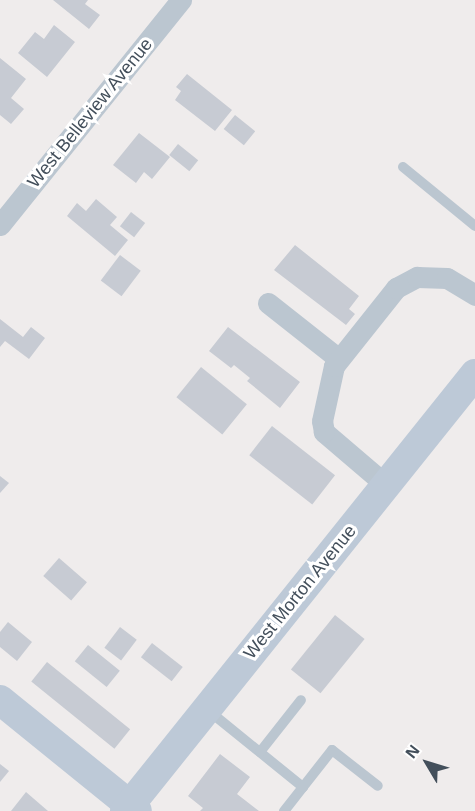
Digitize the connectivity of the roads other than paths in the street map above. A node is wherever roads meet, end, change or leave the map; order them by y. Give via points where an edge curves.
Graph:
1 (181, 0) edge
2 (403, 167) dead end
3 (0, 225) edge
4 (475, 226) edge
5 (475, 295) edge
6 (268, 303) dead end
7 (339, 359) junction
8 (475, 374) edge
9 (386, 485) junction
10 (0, 700) edge
11 (301, 700) dead end
12 (207, 709) junction
13 (260, 752) junction
14 (378, 786) dead end
15 (303, 787) junction
16 (131, 809) edge
17 (284, 811) edge

1 - 3 street, West Belleview Avenue
2 - 4 lane
5 - 7 street via 447,278 417,277 396,288
6 - 7 street
7 - 9 street via 328,384 324,432
8 - 9 main road, West Morton Avenue
9 - 12 main road, West Morton Avenue
10 - 16 main road
11 - 13 lane
12 - 13 lane
12 - 16 main road, West Morton Avenue
13 - 15 lane
14 - 15 lane via 332,750
15 - 17 lane

